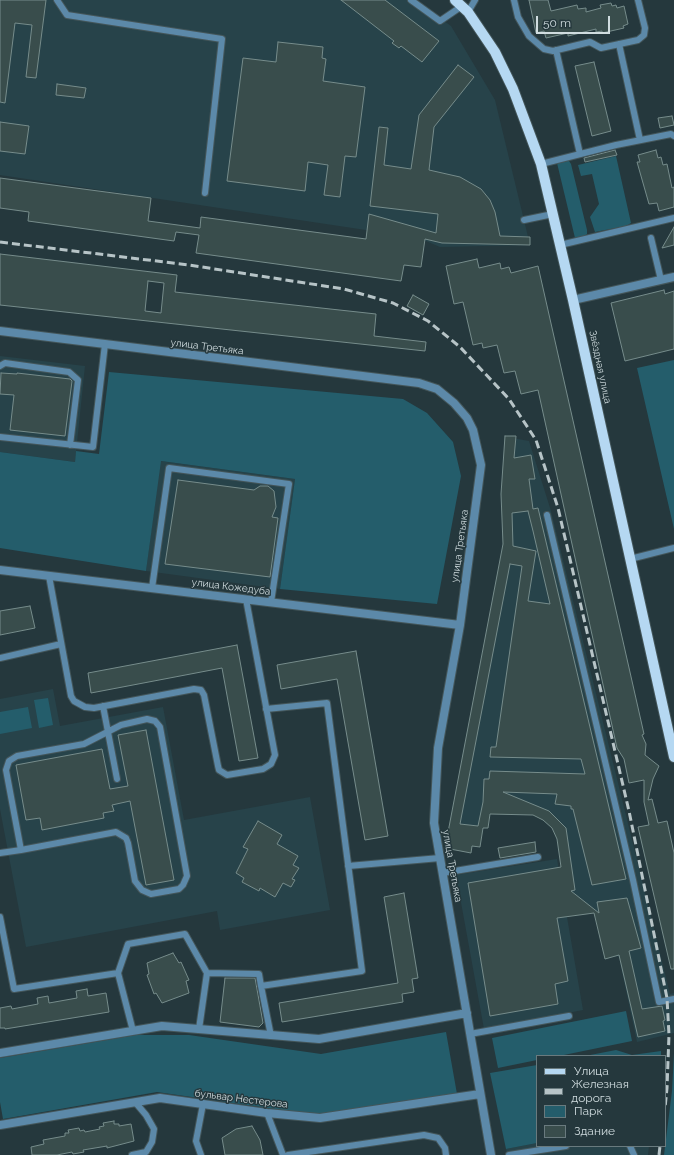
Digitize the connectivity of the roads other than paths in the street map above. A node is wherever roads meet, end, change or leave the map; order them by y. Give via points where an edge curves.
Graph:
1 (57, 0) edge
2 (411, 0) edge
3 (475, 0) edge
4 (514, 0) edge
5 (638, 0) edge
6 (462, 6) edge
7 (619, 44) junction
8 (556, 50) junction
9 (674, 136) edge
10 (640, 140) junction
11 (580, 154) junction
12 (541, 164) junction
13 (205, 193) dead end
14 (553, 214) junction
15 (674, 218) edge
16 (524, 220) dead end
17 (651, 238) dead end
18 (560, 245) junction
19 (674, 277) edge
20 (661, 280) junction
21 (573, 300) junction
22 (0, 331) edge
23 (105, 344) junction
24 (0, 366) edge
25 (0, 438) edge
26 (70, 445) junction
27 (547, 515) dead end
28 (674, 548) edge
29 (630, 559) junction
30 (0, 570) edge
31 (48, 576) junction
32 (152, 588) junction
33 (246, 599) junction
34 (271, 602) junction
35 (460, 625) junction
36 (61, 644) junction
37 (0, 658) edge
38 (103, 706) junction
39 (266, 709) junction
40 (108, 731) junction
41 (674, 757) edge
42 (117, 779) dead end
43 (21, 850) junction
44 (0, 854) edge
45 (538, 857) dead end
46 (440, 858) junction
47 (348, 866) junction
48 (443, 873) junction
49 (0, 917) edge
50 (118, 973) junction
51 (208, 973) junction
52 (261, 986) junction
53 (674, 999) edge
54 (467, 1013) junction
55 (569, 1016) dead end
56 (200, 1029) junction
57 (133, 1031) junction
58 (470, 1034) junction
59 (271, 1036) junction
60 (0, 1053) edge
61 (480, 1094) junction
62 (135, 1102) junction
63 (203, 1104) junction
64 (267, 1113) junction
65 (0, 1125) edge
66 (560, 1147) edge
67 (132, 1155) edge
68 (201, 1155) edge
69 (283, 1155) edge
70 (288, 1155) edge
71 (446, 1155) edge
72 (491, 1155) edge
73 (509, 1155) edge

1 - 13 lane via 67,15 222,39
2 - 6 lane via 440,21
3 - 6 lane
4 - 8 lane via 518,17 529,36 544,49
5 - 7 lane via 645,28 644,34 638,40
6 - 12 main road, Звёздная улица via 495,52 513,89
7 - 8 lane via 601,48 590,42
7 - 10 lane
8 - 11 lane
9 - 10 lane via 671,134
10 - 11 lane
11 - 12 lane
12 - 14 main road, Звёздная улица
14 - 16 lane
14 - 18 main road, Звёздная улица
15 - 18 lane
17 - 20 lane
18 - 21 main road, Звёздная улица
19 - 20 street
20 - 21 street
21 - 29 main road, Звёздная улица
22 - 23 street, улица Третьяка
23 - 26 lane via 93,447
23 - 35 street, улица Третьяка via 419,383 437,389 467,418 473,430 481,465
24 - 26 lane via 5,363 69,372 78,380
25 - 26 lane
27 - 53 lane via 633,880 659,1002
28 - 29 lane
29 - 41 main road, Звёздная улица
30 - 31 street, улица Кожедуба
31 - 32 street, улица Кожедуба
31 - 36 lane
32 - 33 street, улица Кожедуба
32 - 34 lane via 169,468 289,484
33 - 34 street, улица Кожедуба
33 - 39 lane
34 - 35 street, улица Кожедуба
35 - 46 street, улица Третьяка via 438,748 434,823
36 - 37 lane
36 - 38 lane via 71,696 79,705 85,707
38 - 39 lane via 194,689 201,690 218,766 227,775 263,769 274,760
38 - 40 lane
39 - 47 lane via 327,703
40 - 42 lane
40 - 43 lane via 84,744 16,756 9,761 6,770
40 - 43 lane via 125,723 147,719 155,721 160,727 187,876 185,883 179,889 151,894 142,890 135,880 126,838 116,832
43 - 44 lane
45 - 48 lane
46 - 47 lane
46 - 48 street, улица Третьяка
47 - 52 lane via 362,971
48 - 54 street, улица Третьяка
49 - 50 lane via 14,989
50 - 51 lane via 128,944 185,934
50 - 57 lane
51 - 52 lane via 259,974
51 - 56 lane
52 - 59 lane
54 - 58 street, улица Третьяка
54 - 59 street via 338,1037 319,1039
55 - 58 lane
56 - 57 street via 162,1026
56 - 59 street
57 - 60 street
58 - 61 street, улица Третьяка
61 - 64 street, бульвар Нестерова via 333,1117
61 - 72 street, улица Третьяка
62 - 63 street, бульвар Нестерова via 160,1098
62 - 65 street, бульвар Нестерова
62 - 67 lane via 154,1129 152,1142 146,1152
63 - 64 street, бульвар Нестерова
63 - 68 lane via 196,1141
64 - 69 lane
66 - 73 lane
70 - 71 lane via 424,1135 438,1138 445,1148

